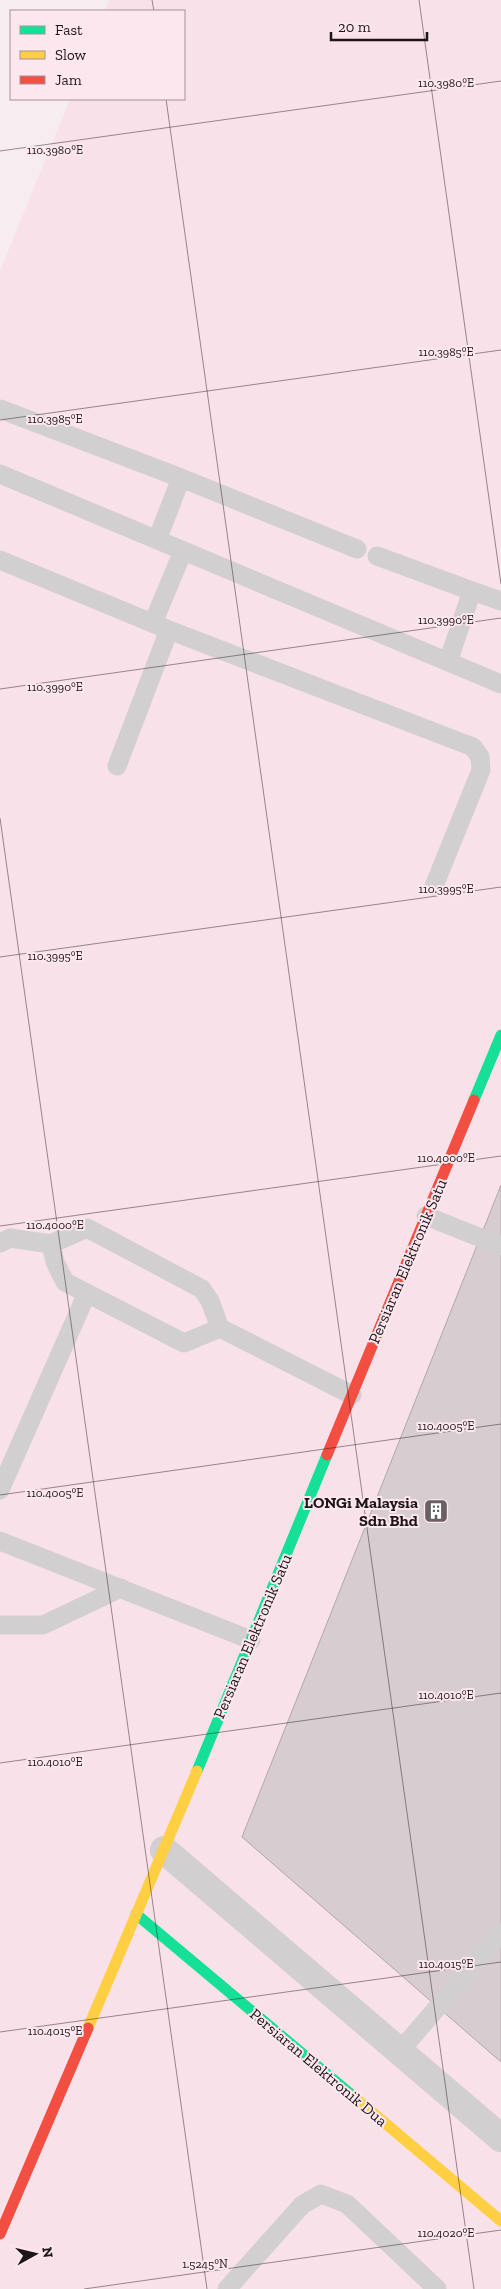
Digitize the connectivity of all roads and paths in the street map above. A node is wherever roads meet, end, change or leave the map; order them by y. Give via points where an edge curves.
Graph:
1 (0, 410) edge
2 (0, 474) edge
3 (181, 478) junction
4 (157, 540) junction
5 (357, 549) dead end
6 (184, 551) junction
7 (377, 556) dead end
8 (0, 560) edge
9 (472, 591) junction
10 (501, 601) edge
11 (161, 626) junction
12 (448, 662) junction
13 (501, 684) edge
14 (116, 766) dead end
15 (434, 886) dead end
16 (501, 1035) edge
17 (426, 1216) junction
18 (0, 1242) edge
19 (51, 1244) junction
20 (501, 1246) edge
21 (87, 1293) junction
22 (220, 1328) junction
23 (352, 1395) junction
24 (0, 1490) edge
25 (0, 1540) edge
26 (121, 1588) junction
27 (1, 1628) edge
28 (250, 1640) junction
29 (164, 1850) junction
30 (136, 1914) junction
31 (501, 1933) edge
32 (400, 2051) junction
33 (501, 2138) edge
34 (501, 2221) edge
35 (0, 2234) edge
36 (227, 2289) edge
37 (436, 2289) edge

1 - 3 lane
2 - 4 lane
3 - 4 lane
3 - 5 lane
4 - 6 lane
6 - 11 lane
6 - 12 lane
7 - 9 lane
8 - 11 lane
9 - 10 lane
9 - 12 lane
11 - 14 lane
11 - 15 lane via 473,747 480,757 481,770
12 - 13 lane
16 - 17 street, Persiaran Elektronik Satu
17 - 20 lane
17 - 23 street, Persiaran Elektronik Satu
18 - 19 lane via 10,1238
19 - 21 lane via 65,1282
19 - 22 lane via 87,1228 202,1289
21 - 22 lane via 184,1343
21 - 24 lane
22 - 23 lane
23 - 28 street, Persiaran Elektronik Satu
25 - 26 lane
26 - 27 lane via 43,1625
26 - 28 lane
28 - 29 street, Persiaran Elektronik Satu
29 - 30 street, Persiaran Elektronik Satu
29 - 32 street
30 - 34 street, Persiaran Elektronik Dua
30 - 35 street, Persiaran Elektronik Satu
31 - 32 lane
32 - 33 street
36 - 37 lane via 302,2205 321,2194 348,2204

